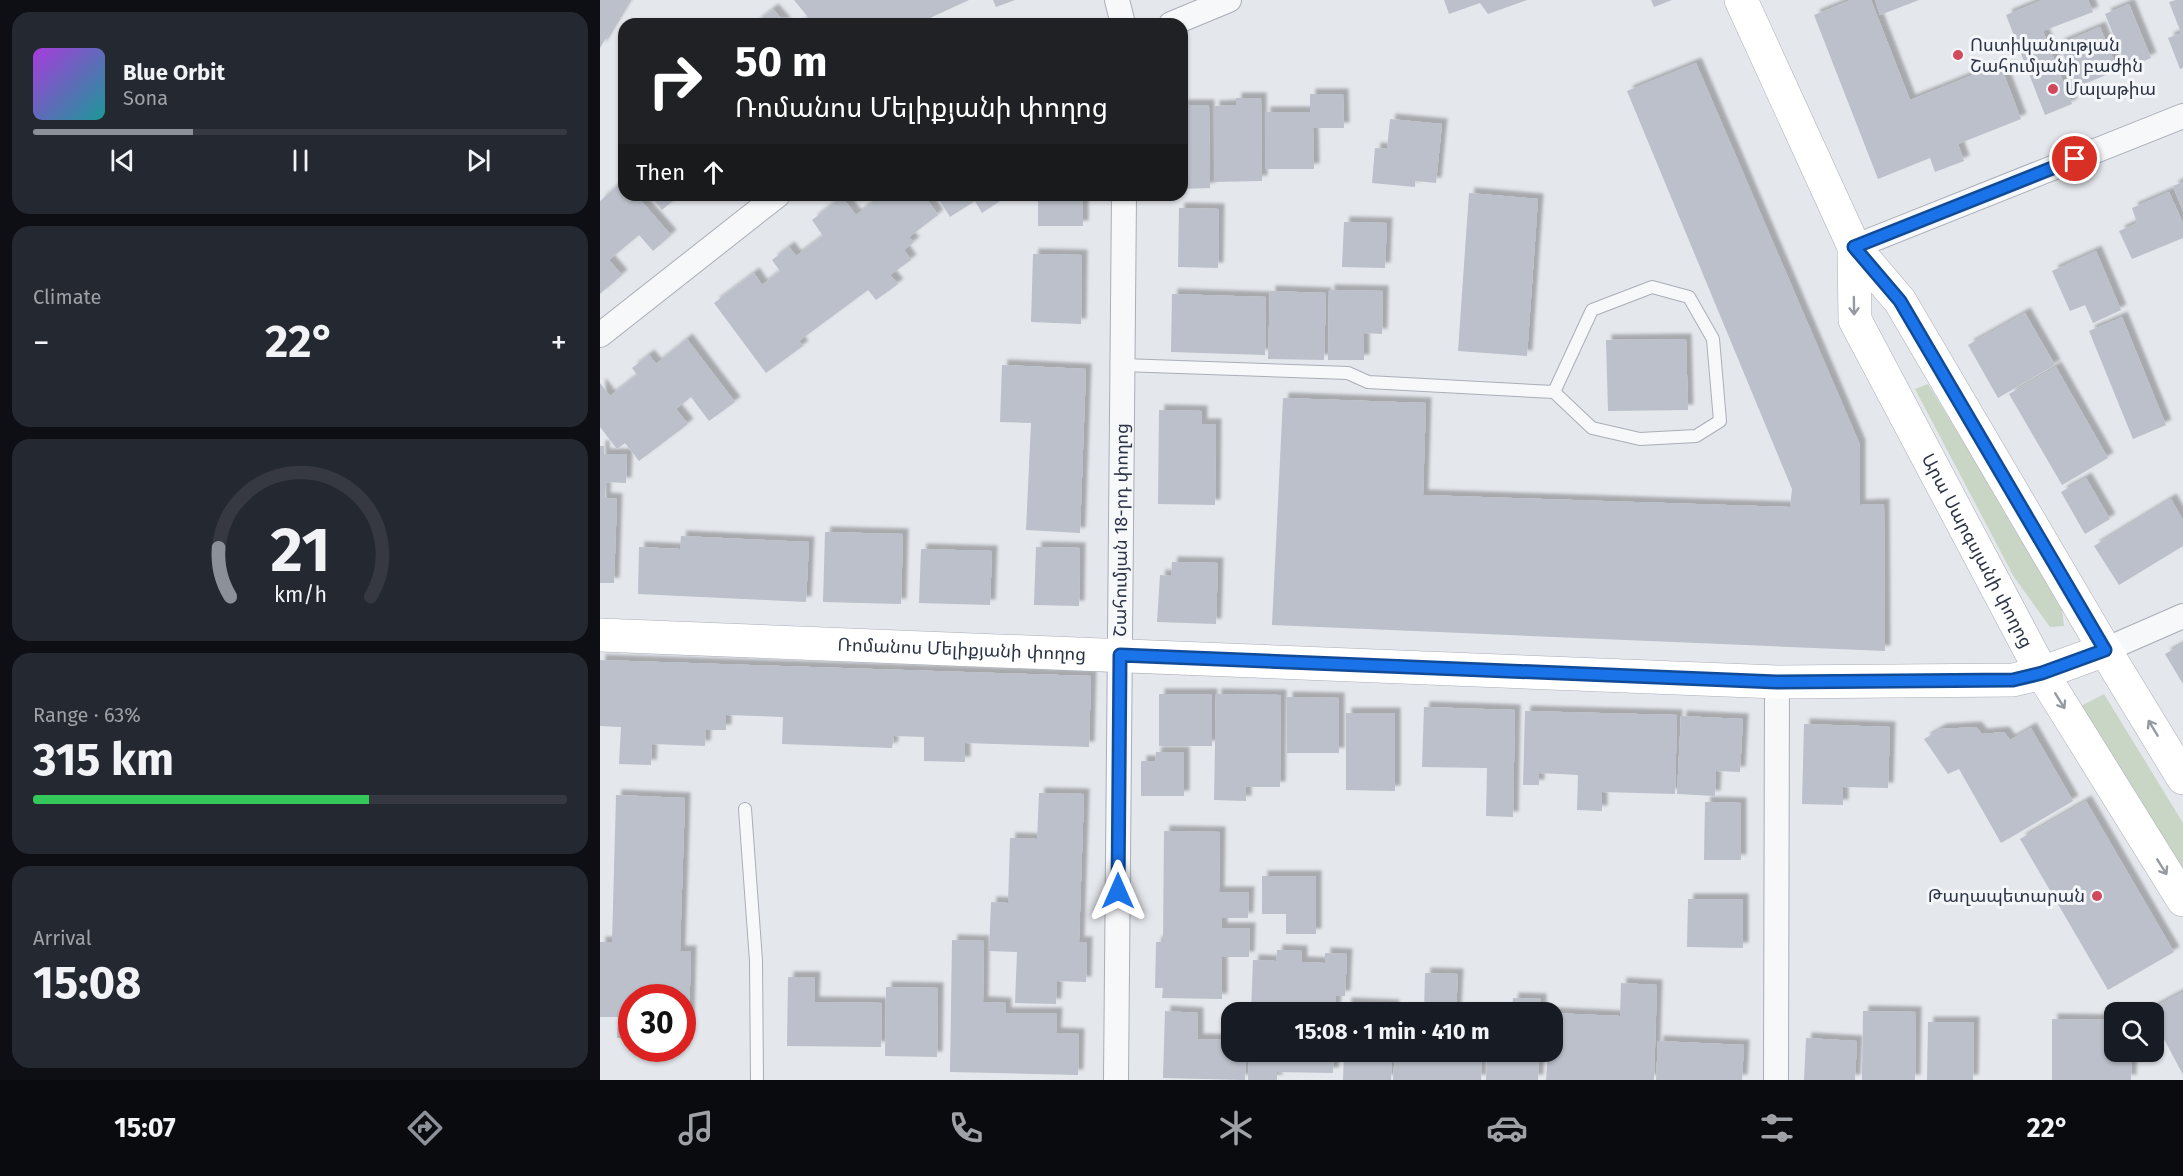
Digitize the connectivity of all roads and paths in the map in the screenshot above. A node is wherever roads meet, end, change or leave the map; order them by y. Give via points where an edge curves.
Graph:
1 (1117, 0) edge
2 (1229, 0) edge
3 (1741, 0) edge
4 (1122, 18) edge
5 (1186, 18) edge
6 (2183, 116) edge
7 (770, 201) edge
8 (1124, 201) edge
9 (1854, 247) junction
10 (600, 335) edge
11 (1122, 365) junction
12 (1554, 392) junction
13 (2183, 616) edge
14 (600, 635) edge
15 (2105, 650) junction
16 (1120, 655) junction
17 (2042, 673) junction
18 (1777, 682) junction
19 (2183, 778) edge
20 (745, 809) dead end
21 (2183, 900) edge
22 (758, 1080) edge
23 (1116, 1080) edge
24 (1776, 1080) edge

1 - 4 street
2 - 5 street
3 - 9 street, Արա Սարգսյանի փողոց
6 - 9 street
7 - 10 street
8 - 11 street, Շահումյան 18-րդ փողոց
9 - 15 street, Արա Սարգսյանի փողոց via 1900,301
9 -> 17 street, Արա Սարգսյանի փողոց via 1855,320
11 - 12 lane via 1348,373 1368,382
11 - 16 street, Շահումյան 18-րդ փողոց
12 - 12 lane via 1592,428 1640,439 1696,436 1720,421 1713,339 1689,297 1652,287 1592,310
13 - 15 street
14 - 16 street, Ռոմանոս Մելիքյանի փողոց
15 - 17 street, Ռոմանոս Մելիքյանի փողոց
19 -> 15 street, Արա Սարգսյանի փողոց
16 - 18 street, Ռոմանոս Մելիքյանի փողոց
16 - 23 street, Շահումյան 18-րդ փողոց
17 - 18 street, Ռոմանոս Մելիքյանի փողոց via 2013,680
17 -> 21 street, Արա Սարգսյանի փողոց
18 - 24 street
20 - 22 lane via 756,961

